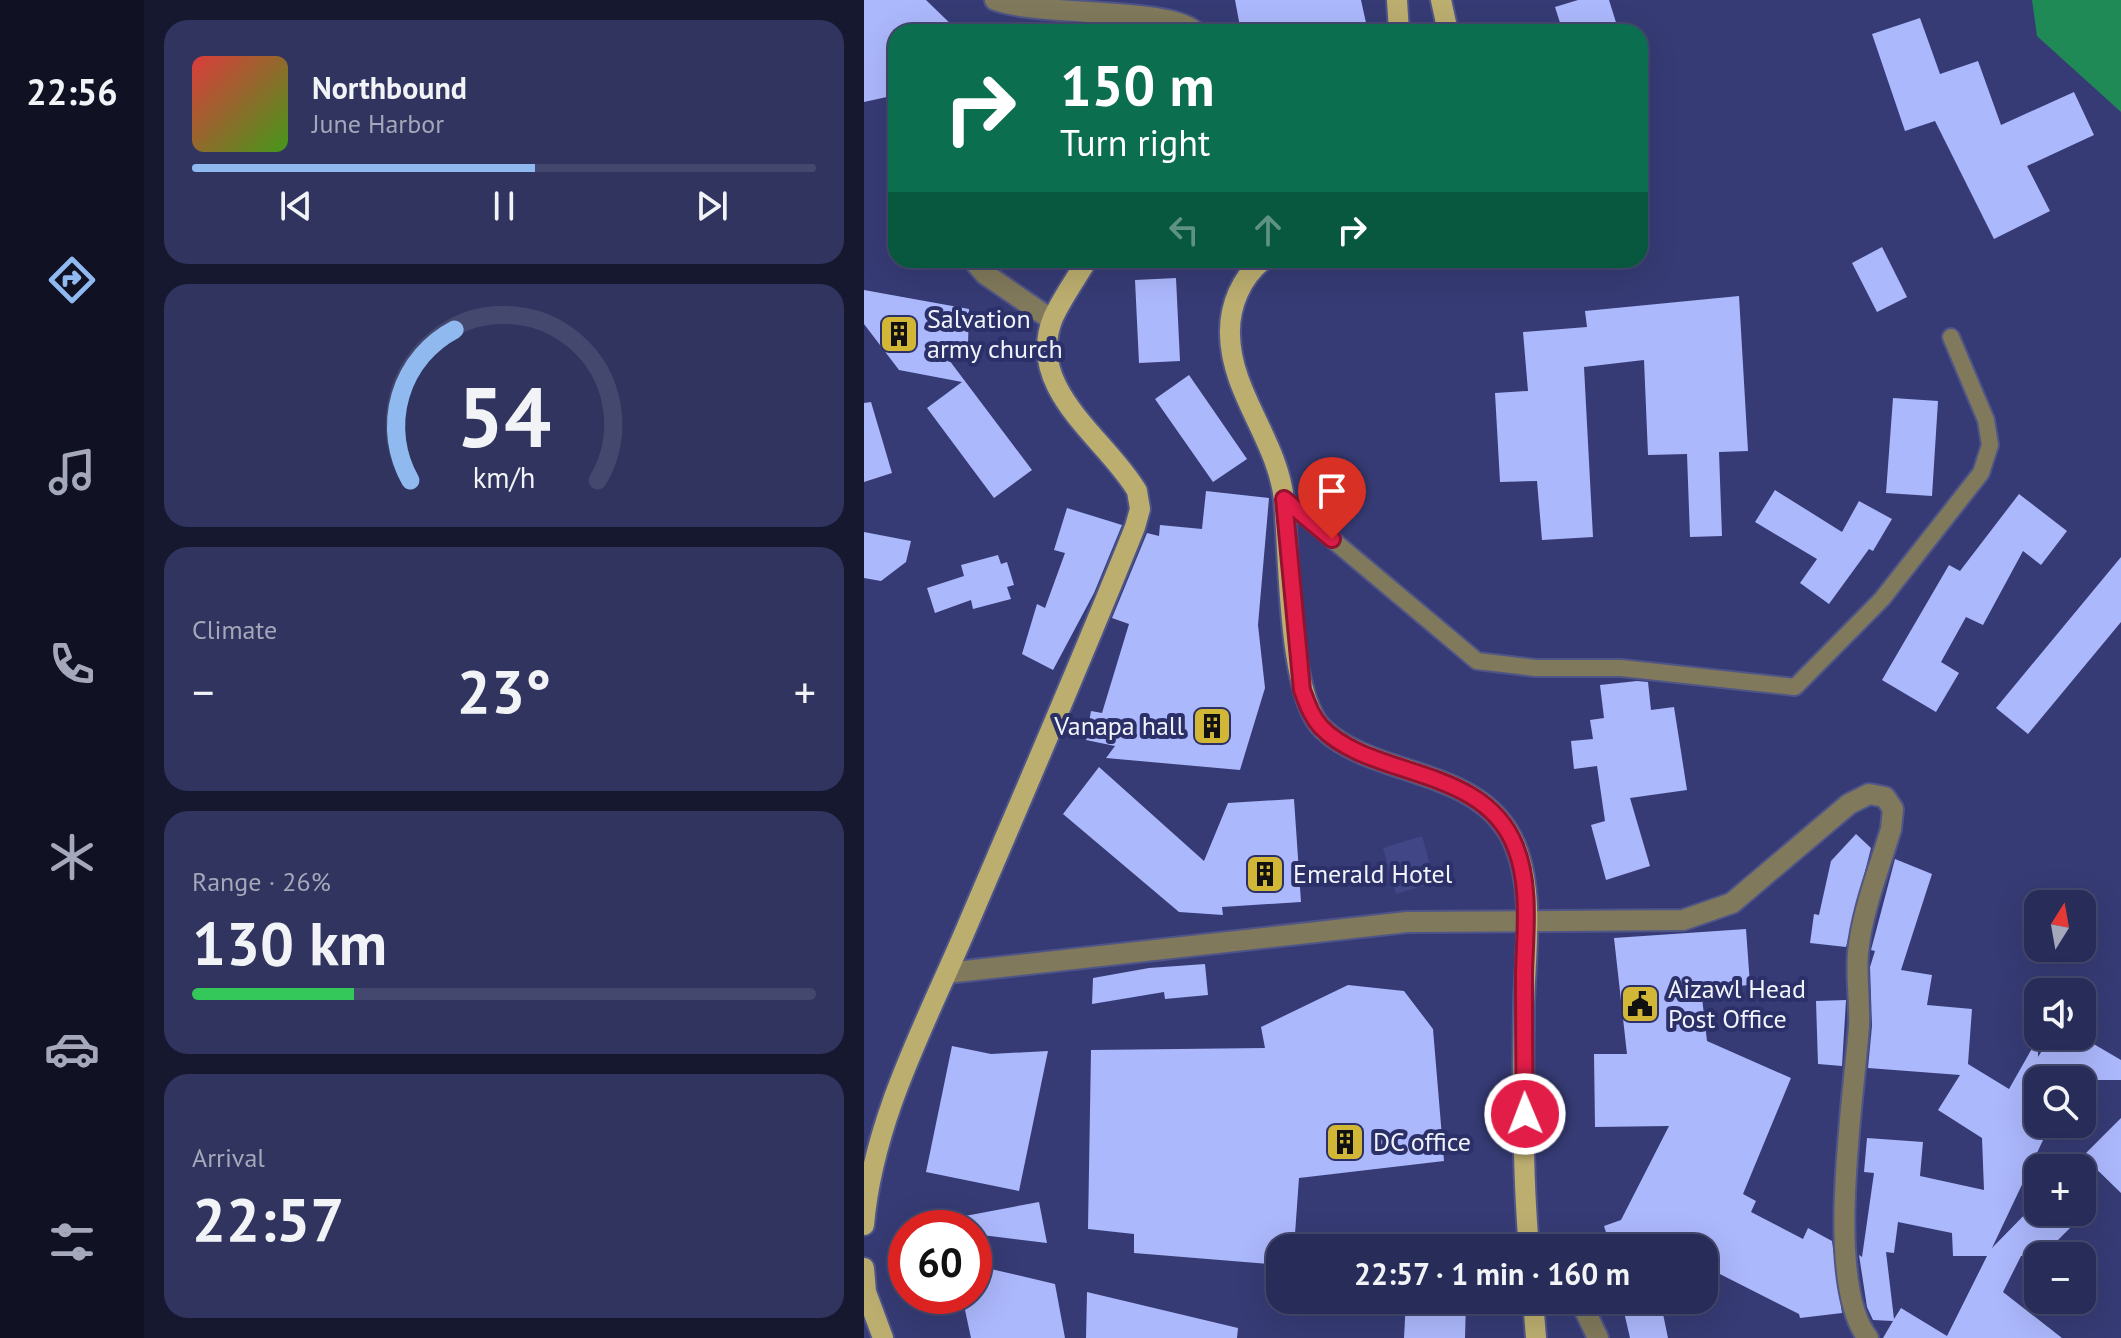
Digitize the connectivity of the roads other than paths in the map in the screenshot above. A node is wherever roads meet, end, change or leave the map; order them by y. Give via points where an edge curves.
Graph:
1 (995, 0) edge
2 (1397, 0) edge
3 (1441, 0) edge
4 (1182, 24) edge
5 (1398, 24) edge
6 (1446, 24) edge
7 (980, 268) edge
8 (1082, 268) edge
9 (1256, 268) edge
10 (1052, 320) junction
11 (1951, 337) dead end
12 (1284, 499) junction
13 (1525, 920) junction
14 (947, 973) junction
15 (864, 1225) edge
16 (1528, 1234) edge
17 (864, 1268) edge
18 (1534, 1314) edge
19 (1587, 1314) edge
20 (883, 1338) edge
21 (1536, 1338) edge
22 (1598, 1338) edge
23 (1868, 1338) edge

1 - 4 street via 1036,11 1153,16
2 - 5 main road
3 - 6 main road
7 - 10 street
8 - 10 main road
9 - 12 main road via 1242,283 1233,308 1231,356 1272,449
10 - 14 main road via 1051,376 1070,409 1129,476 1140,509 1057,722
11 - 12 lane via 1986,420 1990,445 1981,473 1882,599 1795,687 1621,668 1536,668 1477,661
12 - 13 main road via 1292,616 1309,711 1340,740 1443,781 1490,811 1514,843 1522,868
13 - 14 street via 1407,922
13 - 16 main road
13 - 23 street via 1683,920 1709,913 1732,903 1849,804 1869,794 1885,797 1893,809 1891,829 1858,952 1858,1027 1847,1123 1846,1266 1857,1324
14 - 15 main road via 882,1131
17 - 20 main road via 866,1292
18 - 21 main road
19 - 22 street

